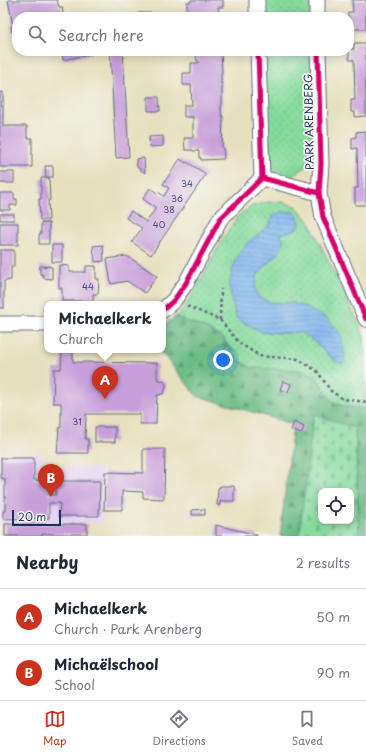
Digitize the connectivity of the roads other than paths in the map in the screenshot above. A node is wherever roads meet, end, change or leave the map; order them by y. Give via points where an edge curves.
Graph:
1 (257, 0) edge
2 (317, 0) edge
3 (257, 12) edge
4 (317, 12) edge
5 (258, 56) edge
6 (318, 56) edge
7 (262, 178) junction
8 (318, 193) junction
9 (168, 305) edge
10 (366, 319) edge
11 (0, 324) edge
12 (44, 324) edge

1 - 3 street
2 - 4 street
5 - 7 street
6 - 8 street, PARK ARENBERG via 321,164
7 - 8 street
7 - 9 street via 220,219 186,283
8 - 10 street, PARK ARENBERG via 323,217
11 - 12 street

